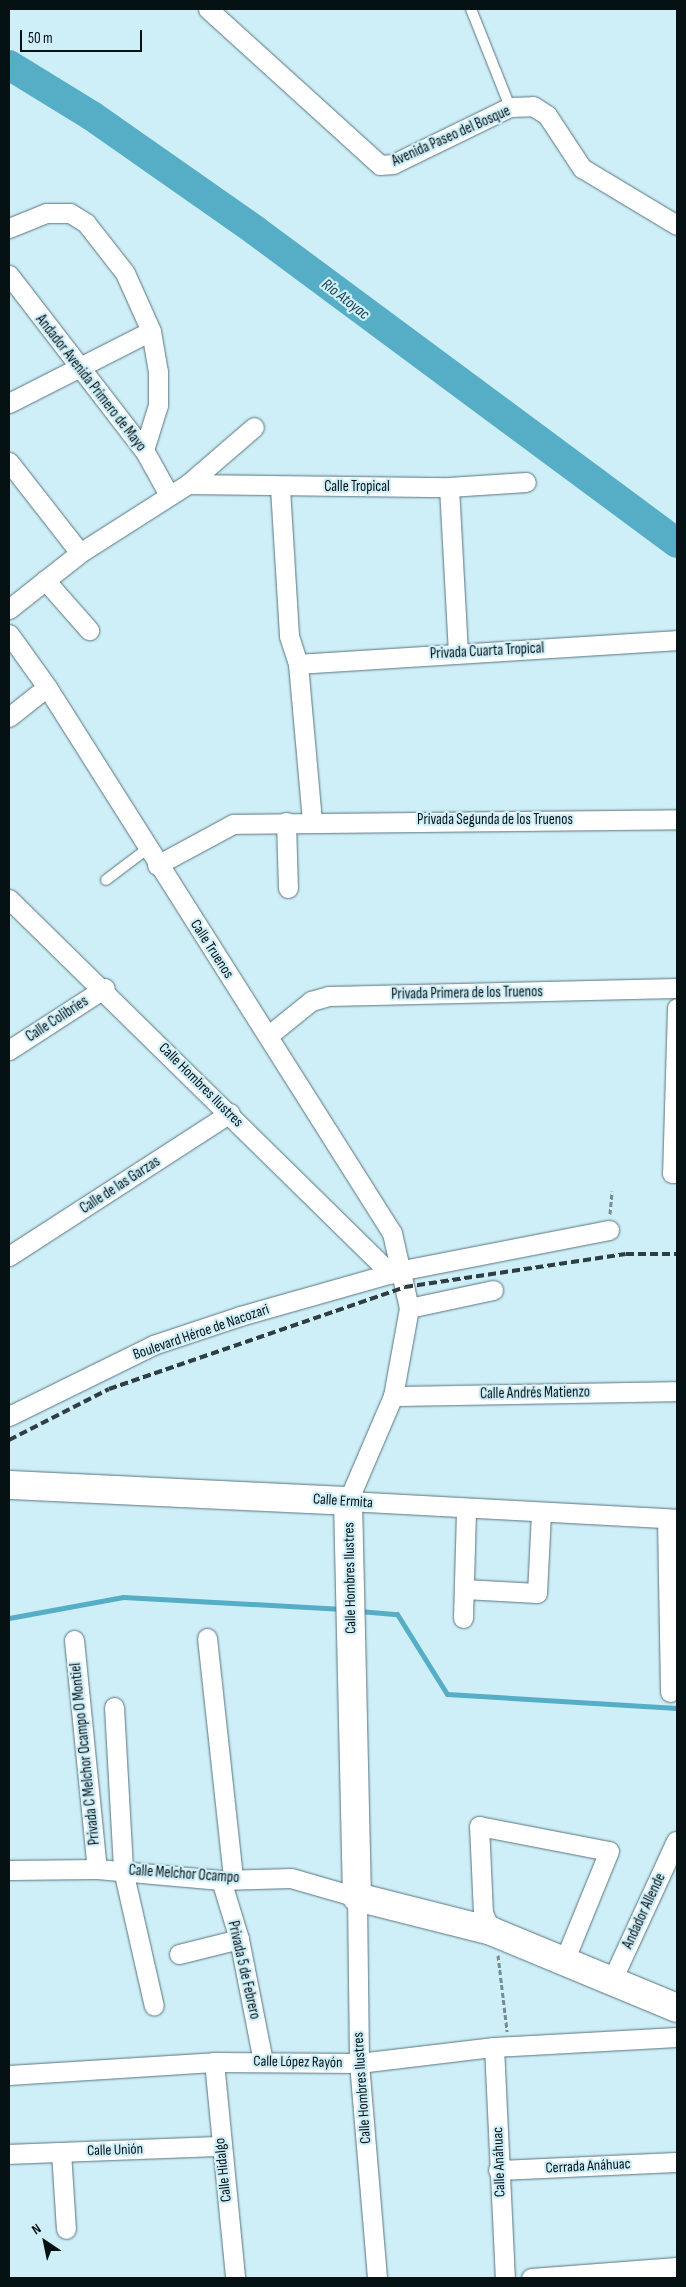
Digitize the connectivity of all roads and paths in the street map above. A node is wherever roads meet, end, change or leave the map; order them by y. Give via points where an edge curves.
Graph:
1 (208, 9) edge
2 (471, 9) edge
3 (510, 107) junction
4 (677, 225) edge
5 (9, 228) edge
6 (9, 274) edge
7 (151, 331) junction
8 (75, 366) junction
9 (9, 403) edge
10 (254, 427) dead end
11 (144, 450) junction
12 (9, 462) edge
13 (526, 482) dead end
14 (188, 484) junction
15 (449, 487) junction
16 (280, 488) junction
17 (169, 495) junction
18 (80, 553) junction
19 (46, 580) junction
20 (9, 610) edge
21 (89, 630) dead end
22 (9, 634) edge
23 (677, 640) edge
24 (458, 653) junction
25 (298, 664) junction
26 (47, 687) junction
27 (9, 717) edge
28 (677, 819) edge
29 (312, 820) junction
30 (286, 822) junction
31 (147, 849) junction
32 (157, 865) junction
33 (106, 880) dead end
34 (288, 888) dead end
35 (9, 898) edge
36 (105, 988) junction
37 (677, 988) edge
38 (677, 1008) edge
39 (269, 1035) junction
40 (9, 1050) edge
41 (230, 1114) junction
42 (675, 1173) edge
43 (612, 1191) dead end
44 (609, 1230) joint
45 (9, 1256) edge
46 (397, 1272) junction
47 (494, 1290) dead end
48 (410, 1308) junction
49 (677, 1391) edge
50 (393, 1396) junction
51 (9, 1416) edge
52 (9, 1485) edge
53 (348, 1501) junction
54 (466, 1509) junction
55 (541, 1514) junction
56 (672, 1519) edge
57 (464, 1589) junction
58 (463, 1618) dead end
59 (207, 1638) dead end
60 (74, 1640) dead end
61 (670, 1692) dead end
62 (114, 1707) dead end
63 (676, 1841) dead end
64 (97, 1869) junction
65 (9, 1870) edge
66 (123, 1870) junction
67 (227, 1879) junction
68 (357, 1897) junction
69 (239, 1939) junction
70 (494, 1939) junction
71 (179, 1954) dead end
72 (564, 1961) junction
73 (612, 1980) junction
74 (154, 2006) dead end
75 (677, 2008) edge
76 (677, 2037) edge
77 (501, 2041) junction
78 (263, 2061) junction
79 (214, 2062) junction
80 (359, 2063) junction
81 (10, 2070) edge
82 (220, 2146) junction
83 (62, 2152) junction
84 (9, 2154) edge
85 (677, 2162) edge
86 (498, 2170) junction
87 (66, 2229) dead end
88 (677, 2266) edge
89 (235, 2278) edge
90 (377, 2278) edge
91 (504, 2278) edge
92 (531, 2278) edge

1 - 3 street, Avenida Paseo del Bosque via 380,165 393,164
2 - 3 lane
3 - 4 street, Avenida Paseo del Bosque via 534,106 547,115 582,168
5 - 7 street via 46,213 70,213 86,223 125,273
6 - 8 street, Andador Avenida Primero de Mayo
7 - 8 street
7 - 11 street via 158,405
8 - 9 street
8 - 11 street, Andador Avenida Primero de Mayo
10 - 14 street
11 - 17 street, Andador Avenida Primero de Mayo
12 - 18 street
13 - 15 street, Calle Tropical
14 - 16 street, Calle Tropical
14 - 17 street
15 - 16 street, Calle Tropical
15 - 24 street
16 - 25 street via 289,636
17 - 18 street
18 - 19 street
19 - 20 street
19 - 21 street
22 - 26 street, Calle Truenos
23 - 24 street, Privada Cuarta Tropical
24 - 25 street, Privada Cuarta Tropical
25 - 29 street
26 - 27 street
26 - 31 street, Calle Truenos
28 - 29 street, Privada Segunda de los Truenos
29 - 30 street, Privada Segunda de los Truenos
30 - 32 street, Privada Segunda de los Truenos via 233,824
30 - 34 street
31 - 32 street, Calle Truenos
31 - 33 lane
32 - 39 street, Calle Truenos
35 - 36 street, Calle Hombres Ilustres
36 - 40 street, Calle Colibríes
36 - 41 street, Calle Hombres Ilustres
37 - 39 street, Privada Primera de los Truenos via 328,996 311,1001
38 - 42 street
39 - 46 street, Calle Truenos via 392,1233
41 - 45 street, Calle de las Garzas
41 - 46 street, Calle Hombres Ilustres
43 - 44 path
44 - 46 street, Boulevard Héroe de Nacozari
46 - 48 street, Calle Hombres Ilustres
46 - 51 street, Boulevard Héroe de Nacozari via 153,1345
47 - 48 street
48 - 50 street, Calle Hombres Ilustres
49 - 50 street, Calle Andrés Matienzo
50 - 53 street, Calle Hombres Ilustres
52 - 53 street, Calle Ermita
53 - 54 street, Calle Ermita
53 - 68 street, Calle Hombres Ilustres
54 - 55 street, Calle Ermita
54 - 57 street
55 - 56 street, Calle Ermita
55 - 57 street via 537,1592
56 - 61 street
57 - 58 street
59 - 67 street, Privada 5 de Febrero
60 - 64 street, Privada C Melchor Ocampo O Montiel
62 - 66 street
63 - 73 street, Andador Allende
64 - 65 street, Calle Melchor Ocampo
64 - 66 street, Calle Melchor Ocampo
66 - 67 street, Calle Melchor Ocampo
66 - 74 street
67 - 68 street, Calle Melchor Ocampo via 291,1878
67 - 69 street, Privada 5 de Febrero
68 - 70 street
68 - 80 street, Calle Hombres Ilustres
69 - 71 street
69 - 78 street, Privada 5 de Febrero
70 - 72 street
70 - 72 street via 483,1914 479,1826 609,1851
70 - 77 path
72 - 73 street
73 - 75 street
76 - 77 street, Calle López Rayón
77 - 80 street, Calle López Rayón
77 - 86 street, Calle Anáhuac
78 - 79 street, Calle López Rayón
78 - 80 street, Calle López Rayón
79 - 81 street, Calle López Rayón
79 - 82 street, Calle Hidalgo
80 - 90 street, Calle Hombres Ilustres
82 - 83 street, Calle Unión
82 - 89 street, Calle Hidalgo
83 - 84 street, Calle Unión
83 - 87 street
85 - 86 street, Cerrada Anáhuac
86 - 91 street, Calle Anáhuac
88 - 92 street

